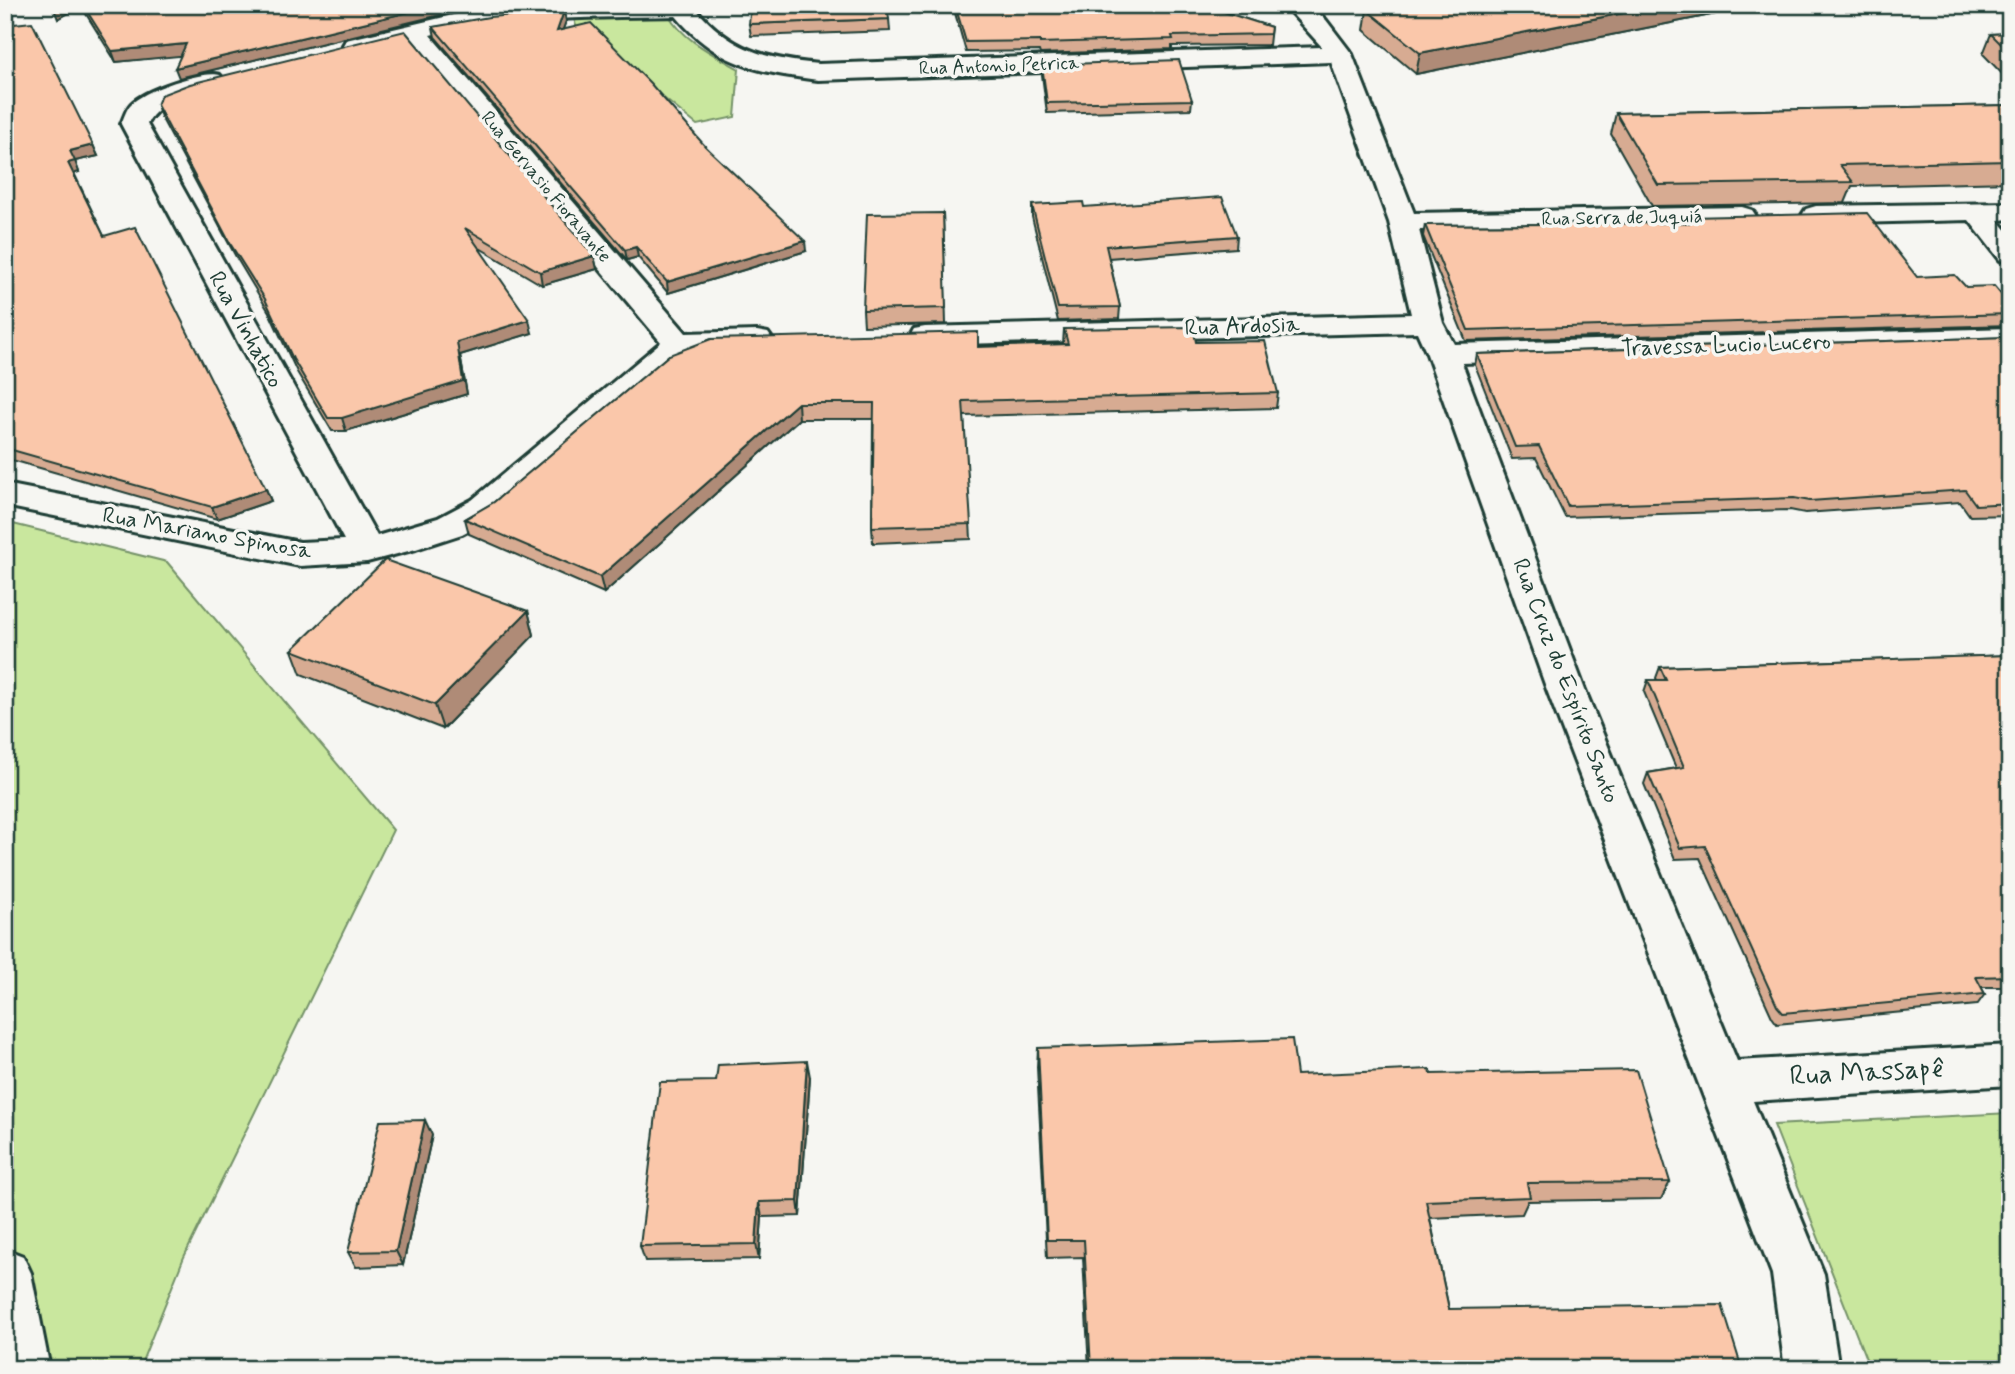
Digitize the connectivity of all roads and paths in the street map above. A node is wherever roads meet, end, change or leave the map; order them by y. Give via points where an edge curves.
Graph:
1 (1296, 5) edge
2 (684, 7) edge
3 (414, 31) junction
4 (333, 50) edge
5 (1340, 54) junction
6 (238, 74) edge
7 (2010, 211) edge
8 (1978, 213) junction
9 (1403, 222) junction
10 (2010, 254) edge
11 (902, 336) edge
12 (2010, 337) edge
13 (1436, 338) junction
14 (790, 339) edge
15 (678, 342) junction
16 (5, 495) edge
17 (367, 550) junction
18 (2010, 1065) edge
19 (1724, 1082) junction
20 (5, 1273) edge
21 (23, 1369) edge
22 (1812, 1369) edge

1 - 5 street, Rua Cruz do Espírito Santo
2 - 3 street via 510,15
2 - 5 street, Rua Antonio Petrica via 700,31 729,52 762,65 818,72
3 - 4 street
3 - 15 street, Rua Gervasio Fioravante
5 - 9 street, Rua Cruz do Espírito Santo
6 - 17 street, Rua Vinhatico via 160,97 141,109 134,124
7 - 8 street, Rua Serra de Juquiá
8 - 9 street, Rua Serra de Juquiá
8 - 10 street
9 - 13 street, Rua Cruz do Espírito Santo
11 - 13 street, Rua Ardosia
12 - 13 street, Travessa Lucio Lucero
13 - 19 street, Rua Cruz do Espírito Santo via 1566,690
14 - 15 street
15 - 17 street, Rua Mariano Spinosa via 484,508 450,526
16 - 17 street, Rua Mariano Spinosa via 300,554
18 - 19 street, Rua Massapê
19 - 22 street, Rua Cruz do Espírito Santo via 1798,1274
20 - 21 street

